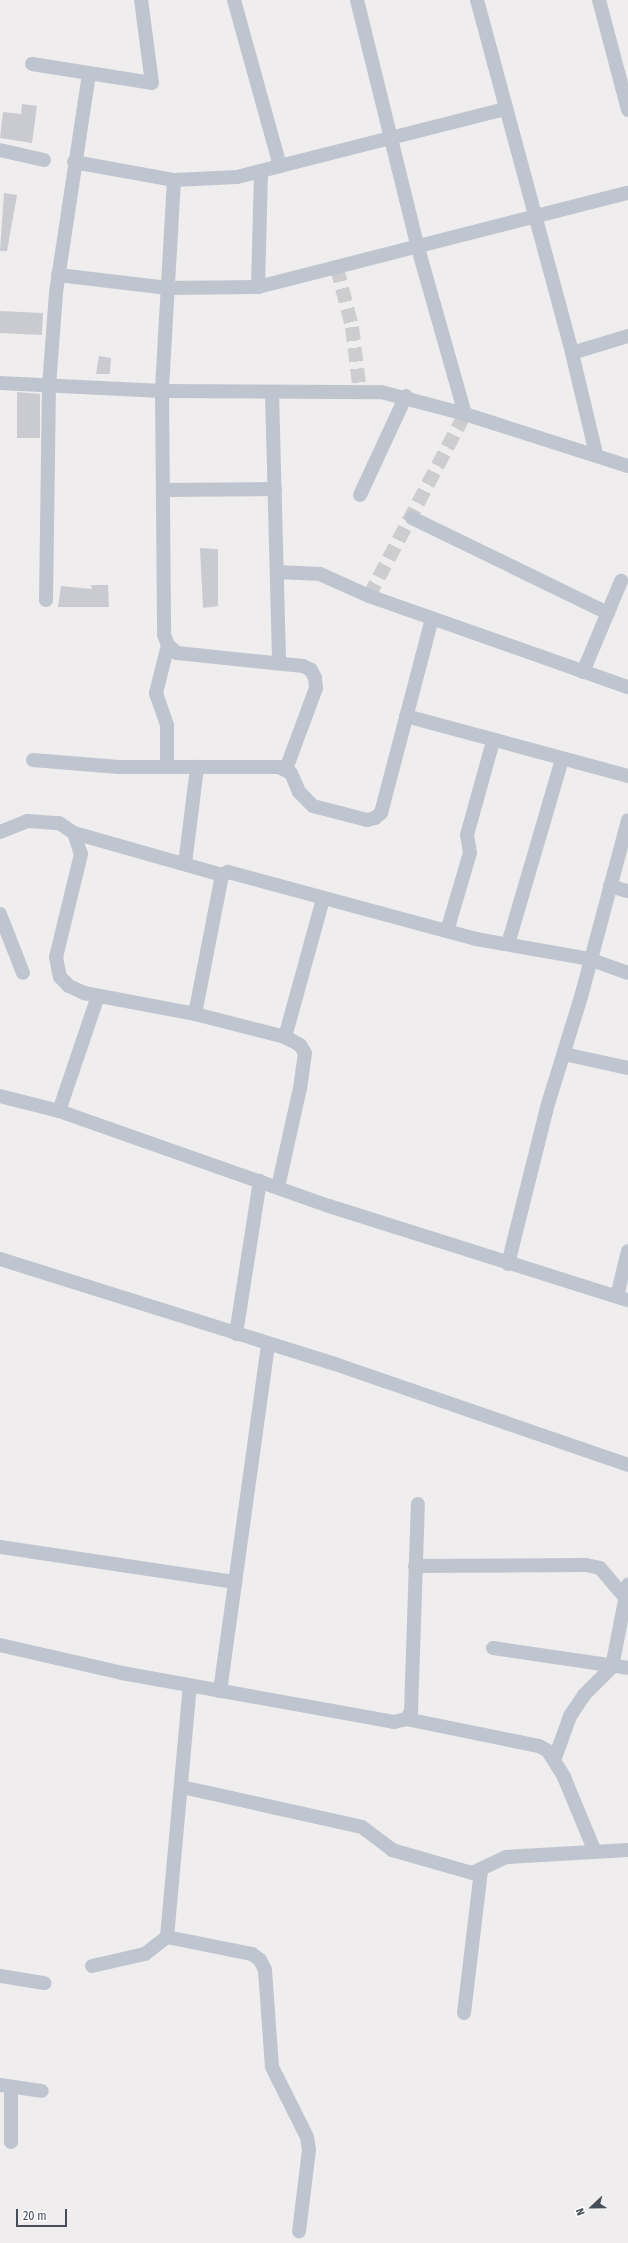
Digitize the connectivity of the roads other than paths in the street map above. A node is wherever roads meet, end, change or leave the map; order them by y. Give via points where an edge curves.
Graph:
1 (141, 0) edge
2 (234, 0) edge
3 (357, 0) edge
4 (477, 0) edge
5 (599, 0) edge
6 (32, 64) dead end
7 (89, 73) junction
8 (505, 109) junction
9 (628, 110) edge
10 (390, 136) junction
11 (0, 150) edge
12 (44, 160) dead end
13 (74, 162) junction
14 (280, 166) junction
15 (261, 171) junction
16 (174, 180) junction
17 (628, 193) edge
18 (534, 217) junction
19 (418, 248) junction
20 (58, 275) junction
21 (168, 288) junction
22 (258, 288) junction
23 (628, 336) edge
24 (572, 353) junction
25 (0, 383) edge
26 (49, 386) junction
27 (162, 391) junction
28 (272, 392) junction
29 (406, 396) junction
30 (465, 414) junction
31 (596, 454) junction
32 (628, 466) edge
33 (275, 489) junction
34 (164, 490) junction
35 (360, 495) dead end
36 (412, 518) dead end
37 (277, 572) junction
38 (621, 580) dead end
39 (46, 600) dead end
40 (608, 613) junction
41 (432, 619) junction
42 (168, 645) junction
43 (279, 664) junction
44 (583, 672) junction
45 (628, 687) edge
46 (406, 716) junction
47 (493, 741) junction
48 (33, 760) dead end
49 (562, 760) junction
50 (167, 767) junction
51 (197, 767) junction
52 (286, 769) junction
53 (628, 776) edge
54 (628, 820) edge
55 (0, 832) edge
56 (74, 833) junction
57 (185, 864) junction
58 (222, 875) junction
59 (610, 886) junction
60 (628, 892) edge
61 (323, 899) junction
62 (0, 914) edge
63 (447, 931) junction
64 (508, 944) junction
65 (589, 959) junction
66 (628, 972) edge
67 (23, 973) dead end
68 (98, 996) junction
69 (195, 1014) junction
70 (285, 1037) junction
71 (564, 1054) junction
72 (628, 1068) edge
73 (0, 1096) edge
74 (59, 1111) junction
75 (260, 1181) junction
76 (278, 1187) junction
77 (628, 1251) edge
78 (0, 1259) edge
79 (508, 1264) junction
80 (623, 1298) edge
81 (236, 1334) junction
82 (268, 1344) junction
83 (628, 1465) edge
84 (418, 1504) dead end
85 (0, 1546) edge
86 (415, 1566) junction
87 (235, 1582) junction
88 (628, 1585) edge
89 (626, 1600) edge
90 (0, 1645) edge
91 (493, 1648) dead end
92 (612, 1667) junction
93 (628, 1668) edge
94 (190, 1686) junction
95 (220, 1691) junction
96 (406, 1719) junction
97 (555, 1758) junction
98 (182, 1787) junction
99 (628, 1850) edge
100 (595, 1852) junction
101 (481, 1870) junction
102 (167, 1937) junction
103 (92, 1966) dead end
104 (0, 1976) edge
105 (44, 1983) dead end
106 (464, 2013) dead end
107 (5, 2086) edge
108 (42, 2091) dead end
109 (11, 2142) dead end
110 (299, 2231) dead end

1 - 7 street via 152,83
2 - 14 street
3 - 10 street
4 - 8 street
5 - 9 street
6 - 7 street
7 - 13 street
8 - 10 street
8 - 18 street
10 - 14 street
10 - 19 street
11 - 12 street
13 - 16 street
13 - 20 street
14 - 15 street
15 - 16 street via 237,177
15 - 22 street
16 - 21 street
17 - 18 street
18 - 19 street
18 - 24 street
19 - 22 street
19 - 30 street
20 - 21 street
20 - 26 street
21 - 22 street
21 - 27 street
23 - 24 street
24 - 31 street
25 - 26 street
26 - 27 street
26 - 39 street
27 - 28 street
27 - 34 street
28 - 29 street via 374,392
28 - 33 street
29 - 30 street
29 - 35 street
30 - 31 street
31 - 32 street
33 - 34 street
33 - 37 street
34 - 42 street via 164,635
36 - 40 street
37 - 41 street via 320,574 369,596
37 - 43 street
38 - 40 street
40 - 44 street
41 - 44 street
41 - 46 street
42 - 43 street via 177,654 188,656
42 - 50 street via 156,693 167,725
43 - 52 street via 303,666 315,678 316,688
44 - 45 street
46 - 47 street
46 - 52 street via 381,813 375,818 367,820 313,806 300,792
47 - 49 street
47 - 63 street via 467,835 470,853
48 - 50 street via 119,767
49 - 53 street
49 - 64 street
50 - 51 street
51 - 52 street
51 - 57 street
54 - 59 street
55 - 56 street via 27,821 59,823
56 - 57 street
56 - 68 street via 81,854 56,957 60,977 69,986
57 - 58 street
58 - 61 street via 235,872
58 - 69 street
59 - 60 street
59 - 65 street
61 - 63 street
61 - 70 street
62 - 67 street
63 - 64 street
64 - 65 street
65 - 66 street
65 - 71 street
68 - 69 street
68 - 74 street
69 - 70 street
70 - 76 street via 300,1045 305,1053
71 - 72 street
71 - 79 street
73 - 74 street
74 - 75 street
75 - 76 street
75 - 81 street
76 - 79 street
77 - 80 street
78 - 81 street
79 - 80 street
81 - 82 street
82 - 83 street
82 - 87 street
84 - 86 street
85 - 87 street
86 - 89 street via 586,1565 600,1568
86 - 96 street via 411,1712
87 - 95 street
88 - 89 street
89 - 92 street
90 - 94 street
91 - 92 street
92 - 93 street
92 - 97 street via 584,1696 570,1716
94 - 95 street
94 - 98 street
95 - 96 street via 394,1722
96 - 97 street via 539,1746
97 - 100 street
98 - 101 street via 362,1827 392,1850 462,1871
98 - 102 street
99 - 100 street
100 - 101 street via 506,1857
101 - 106 street
102 - 103 street via 146,1954
102 - 110 street via 252,1954 260,1960 265,1970 272,2067 307,2137 309,2150
104 - 105 street
107 - 108 street
107 - 109 street

